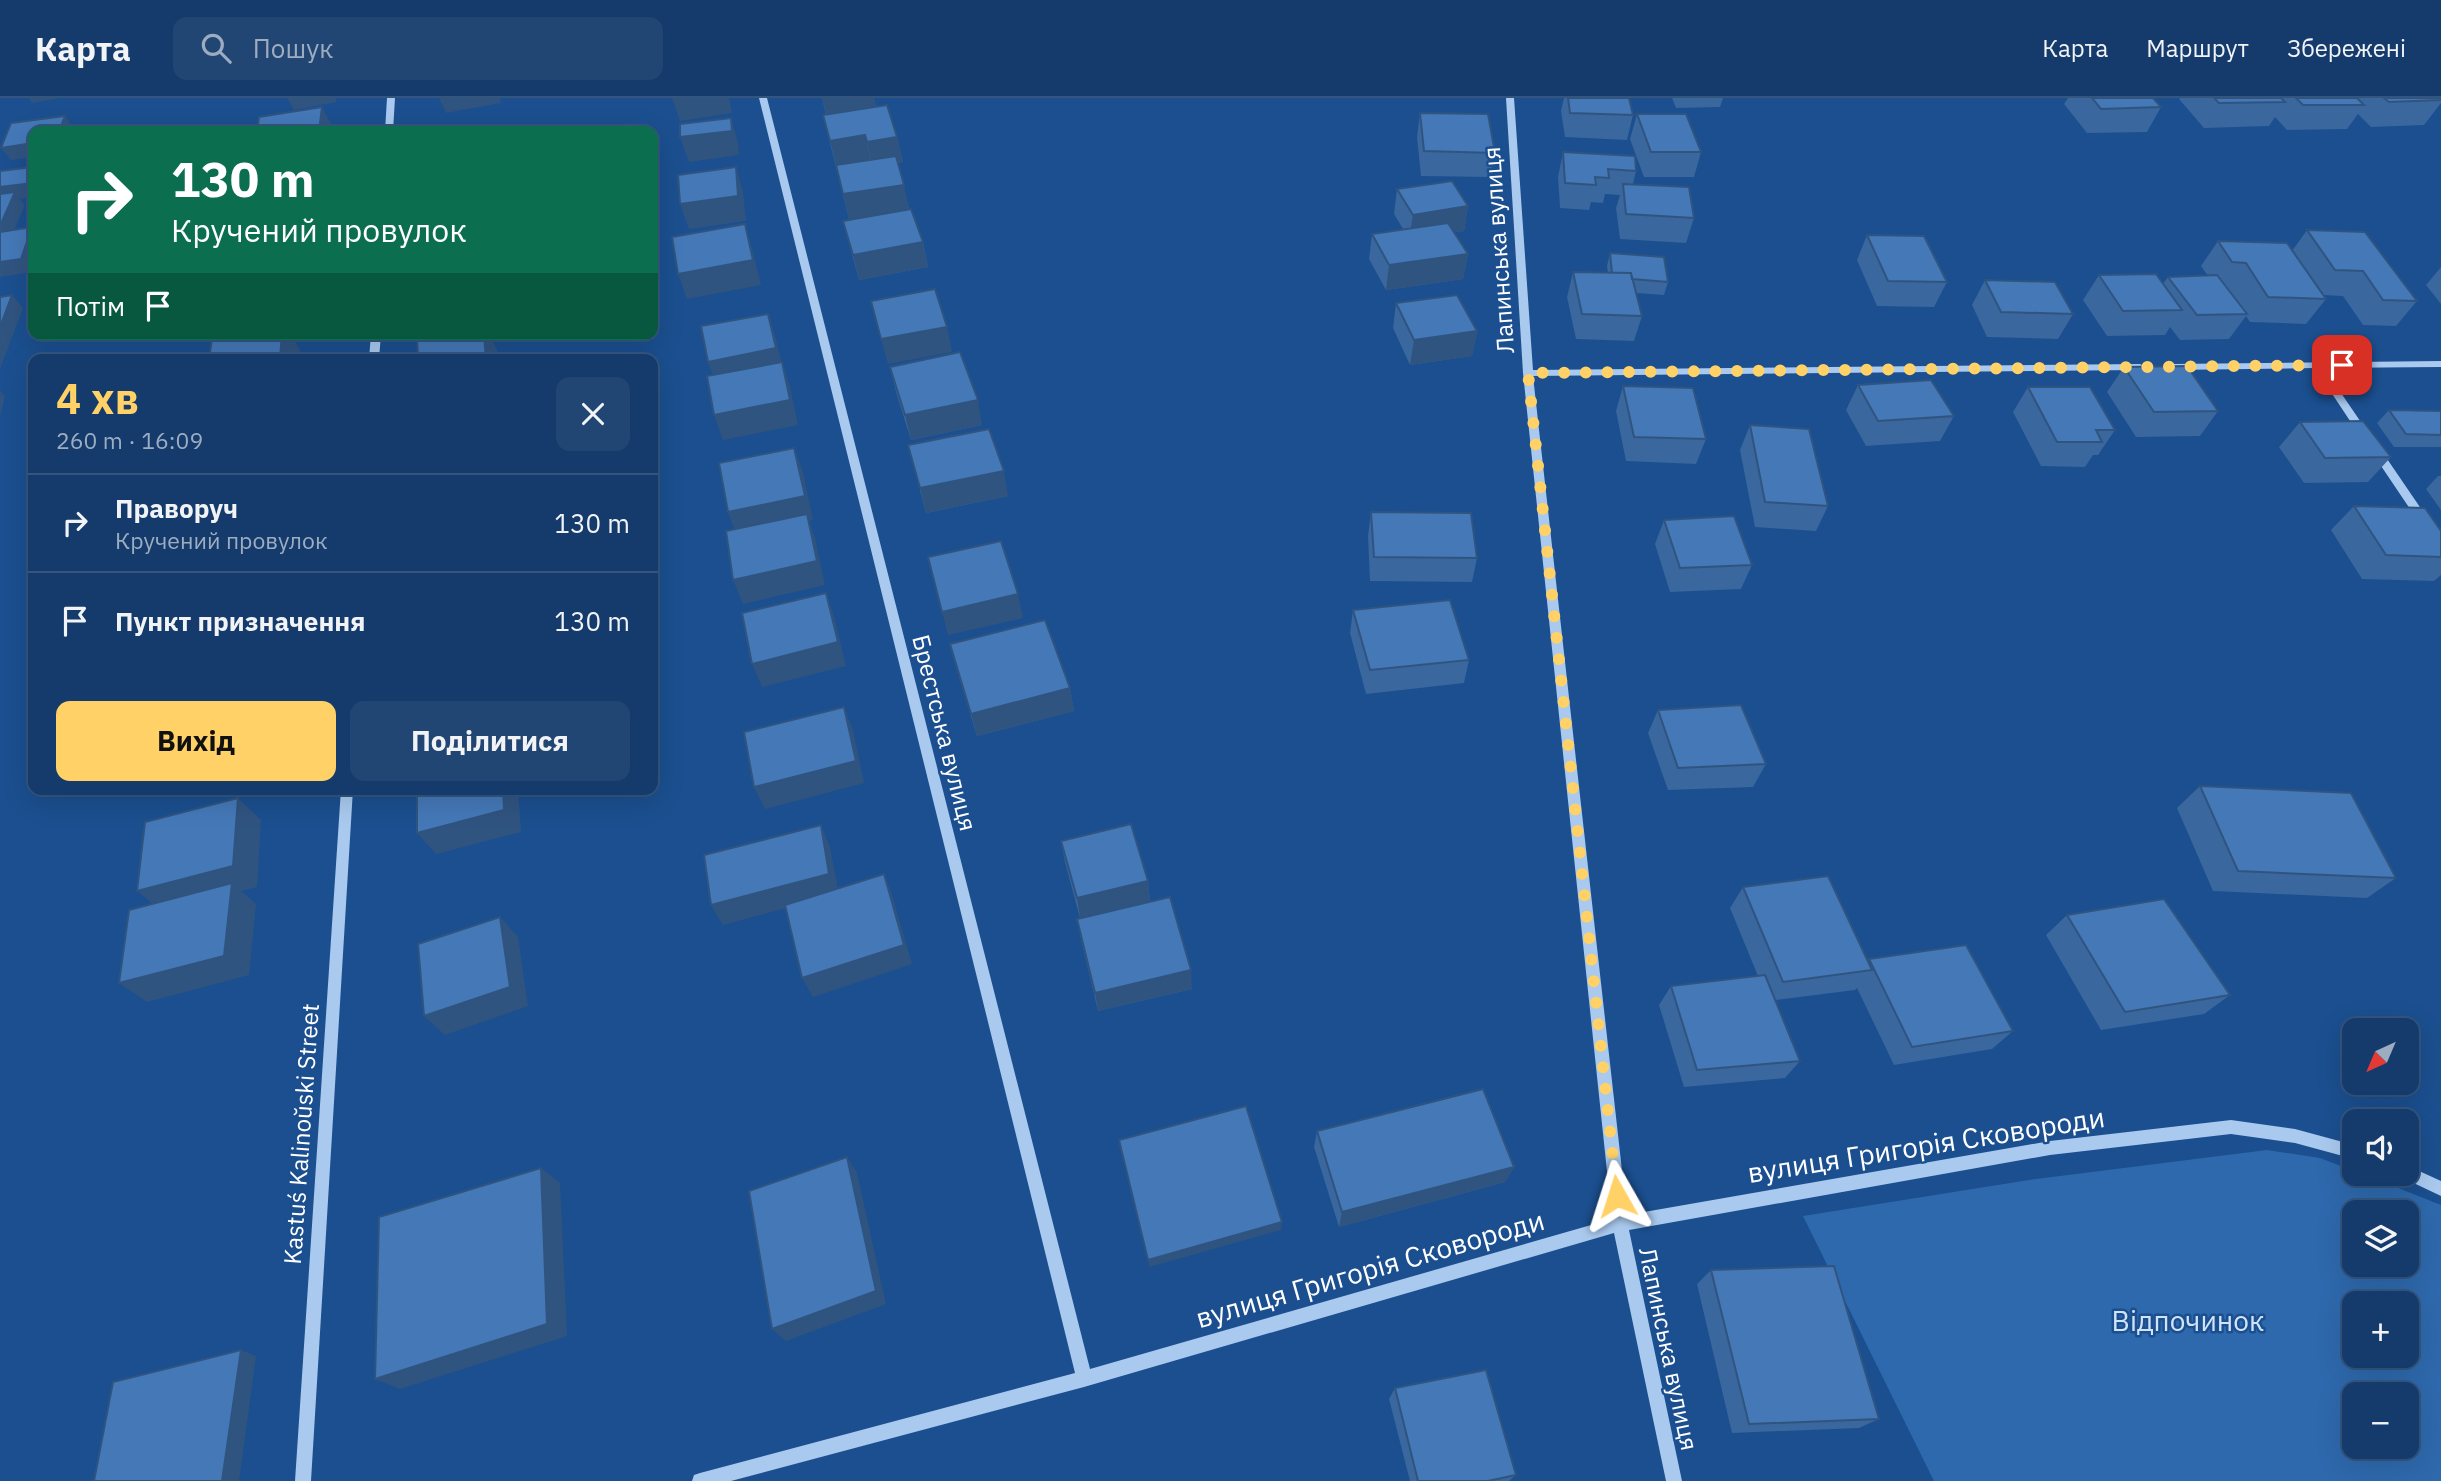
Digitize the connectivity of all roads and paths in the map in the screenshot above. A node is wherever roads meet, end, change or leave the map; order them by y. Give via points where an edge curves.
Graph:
1 (391, 98) edge
2 (763, 98) edge
3 (1510, 98) edge
4 (389, 126) edge
5 (2441, 364) edge
6 (2317, 365) junction
7 (2151, 367) edge
8 (2165, 367) edge
9 (1528, 373) junction
10 (2441, 546) edge
11 (347, 795) edge
12 (2342, 1150) edge
13 (2419, 1178) edge
14 (2441, 1189) edge
15 (1620, 1224) junction
16 (1084, 1379) junction
17 (303, 1481) edge
18 (700, 1481) edge
19 (1674, 1481) edge

1 - 4 street
2 - 16 street, Брестська вулиця
3 - 9 street, Лапинська вулиця
5 - 6 street
6 - 8 street
6 - 10 street
7 - 9 street
9 - 15 street, Лапинська вулиця
11 - 17 street, Kastuś Kalinoŭski Street
12 - 15 street, вулиця Григорія Сковороди via 2231,1126 2050,1148
13 - 14 street
15 - 16 street, вулиця Григорія Сковороди
15 - 19 street, Лапинська вулиця
16 - 18 street, вулиця Григорія Сковороди

